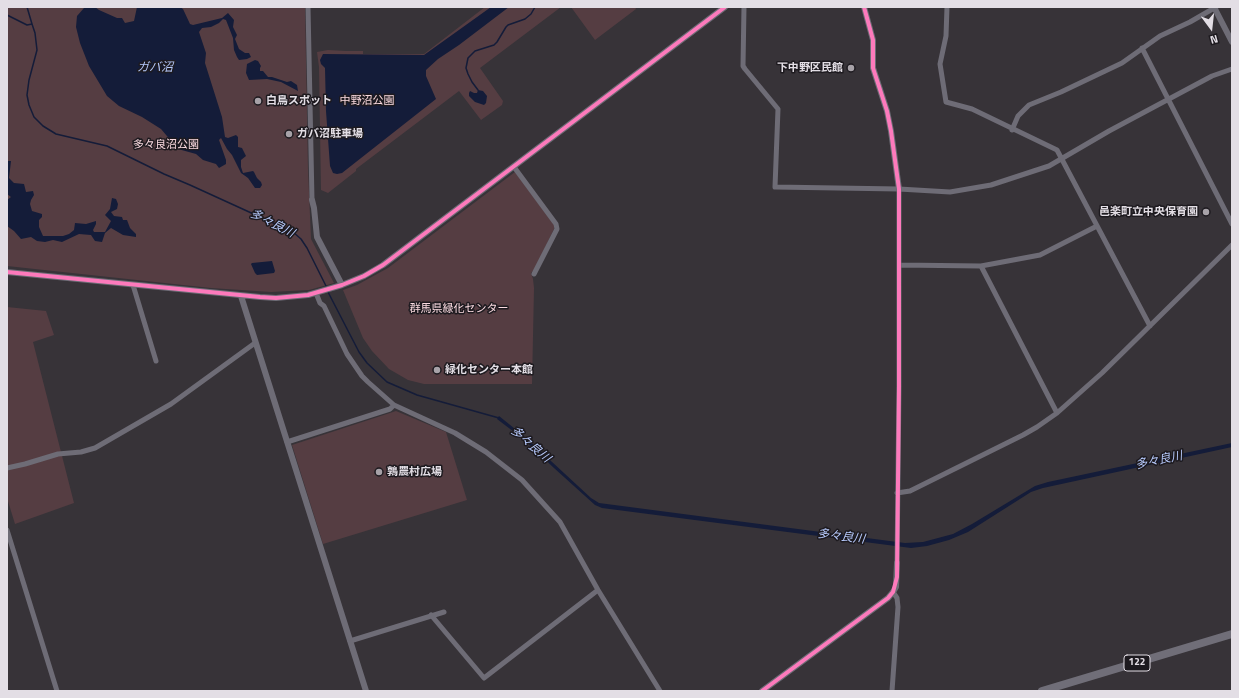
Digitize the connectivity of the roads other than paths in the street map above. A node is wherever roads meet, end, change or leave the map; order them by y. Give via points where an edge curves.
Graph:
1 (308, 7) edge
2 (725, 7) edge
3 (744, 7) edge
4 (864, 7) edge
5 (947, 7) edge
6 (1215, 7) edge
7 (1232, 42) edge
8 (1142, 48) junction
9 (1232, 69) edge
10 (1168, 100) junction
11 (1012, 130) junction
12 (1062, 158) junction
13 (514, 167) junction
14 (899, 189) junction
15 (312, 200) joint
16 (1232, 224) edge
17 (1097, 226) junction
18 (1232, 245) edge
19 (899, 265) junction
20 (981, 266) junction
21 (7, 272) edge
22 (534, 274) dead end
23 (133, 285) junction
24 (339, 286) junction
25 (317, 293) junction
26 (241, 296) junction
27 (1150, 326) junction
28 (255, 343) junction
29 (156, 361) dead end
30 (394, 405) junction
31 (1057, 413) junction
32 (288, 442) junction
33 (7, 468) edge
34 (897, 493) junction
35 (7, 530) edge
36 (897, 562) joint
37 (598, 590) junction
38 (893, 592) junction
39 (444, 612) dead end
40 (431, 615) junction
41 (1232, 634) edge
42 (350, 641) junction
43 (57, 691) edge
44 (366, 691) edge
45 (660, 691) edge
46 (762, 691) edge
47 (892, 691) edge
48 (1042, 691) edge

1 - 15 street
2 - 13 street
3 - 14 street via 743,66 778,109 775,187
4 - 14 street via 872,32 872,68 891,131
5 - 11 street via 946,36 940,64 946,102 972,109
6 - 7 street
6 - 8 street
8 - 10 street
8 - 11 street via 1122,62 1029,105 1018,116
9 - 10 street via 1212,76
10 - 12 street
10 - 16 street
11 - 12 street via 1057,150
12 - 14 street via 1049,166 1012,179 964,191
12 - 17 street
13 - 22 street via 556,224 557,229
13 - 24 street via 383,265
14 - 19 street
15 - 24 street via 317,237
17 - 20 street via 1040,255
17 - 27 street
18 - 27 street
19 - 20 street
19 - 34 street
20 - 31 street
21 - 23 street
23 - 26 street
23 - 29 street
24 - 25 street
25 - 26 street via 276,298
25 - 30 street via 347,354 362,376
26 - 28 street
27 - 31 street
28 - 32 street
28 - 33 street via 171,404 95,448 50,456
30 - 32 street
30 - 37 street via 469,440 522,480 560,522
31 - 34 street via 1023,435 910,491
32 - 42 street
34 - 36 street
35 - 43 street
36 - 38 street
37 - 40 street via 484,678
37 - 45 street
38 - 46 street via 869,614
38 - 47 street via 898,606
39 - 40 street
40 - 42 street
41 - 48 highway, 122
42 - 44 street

